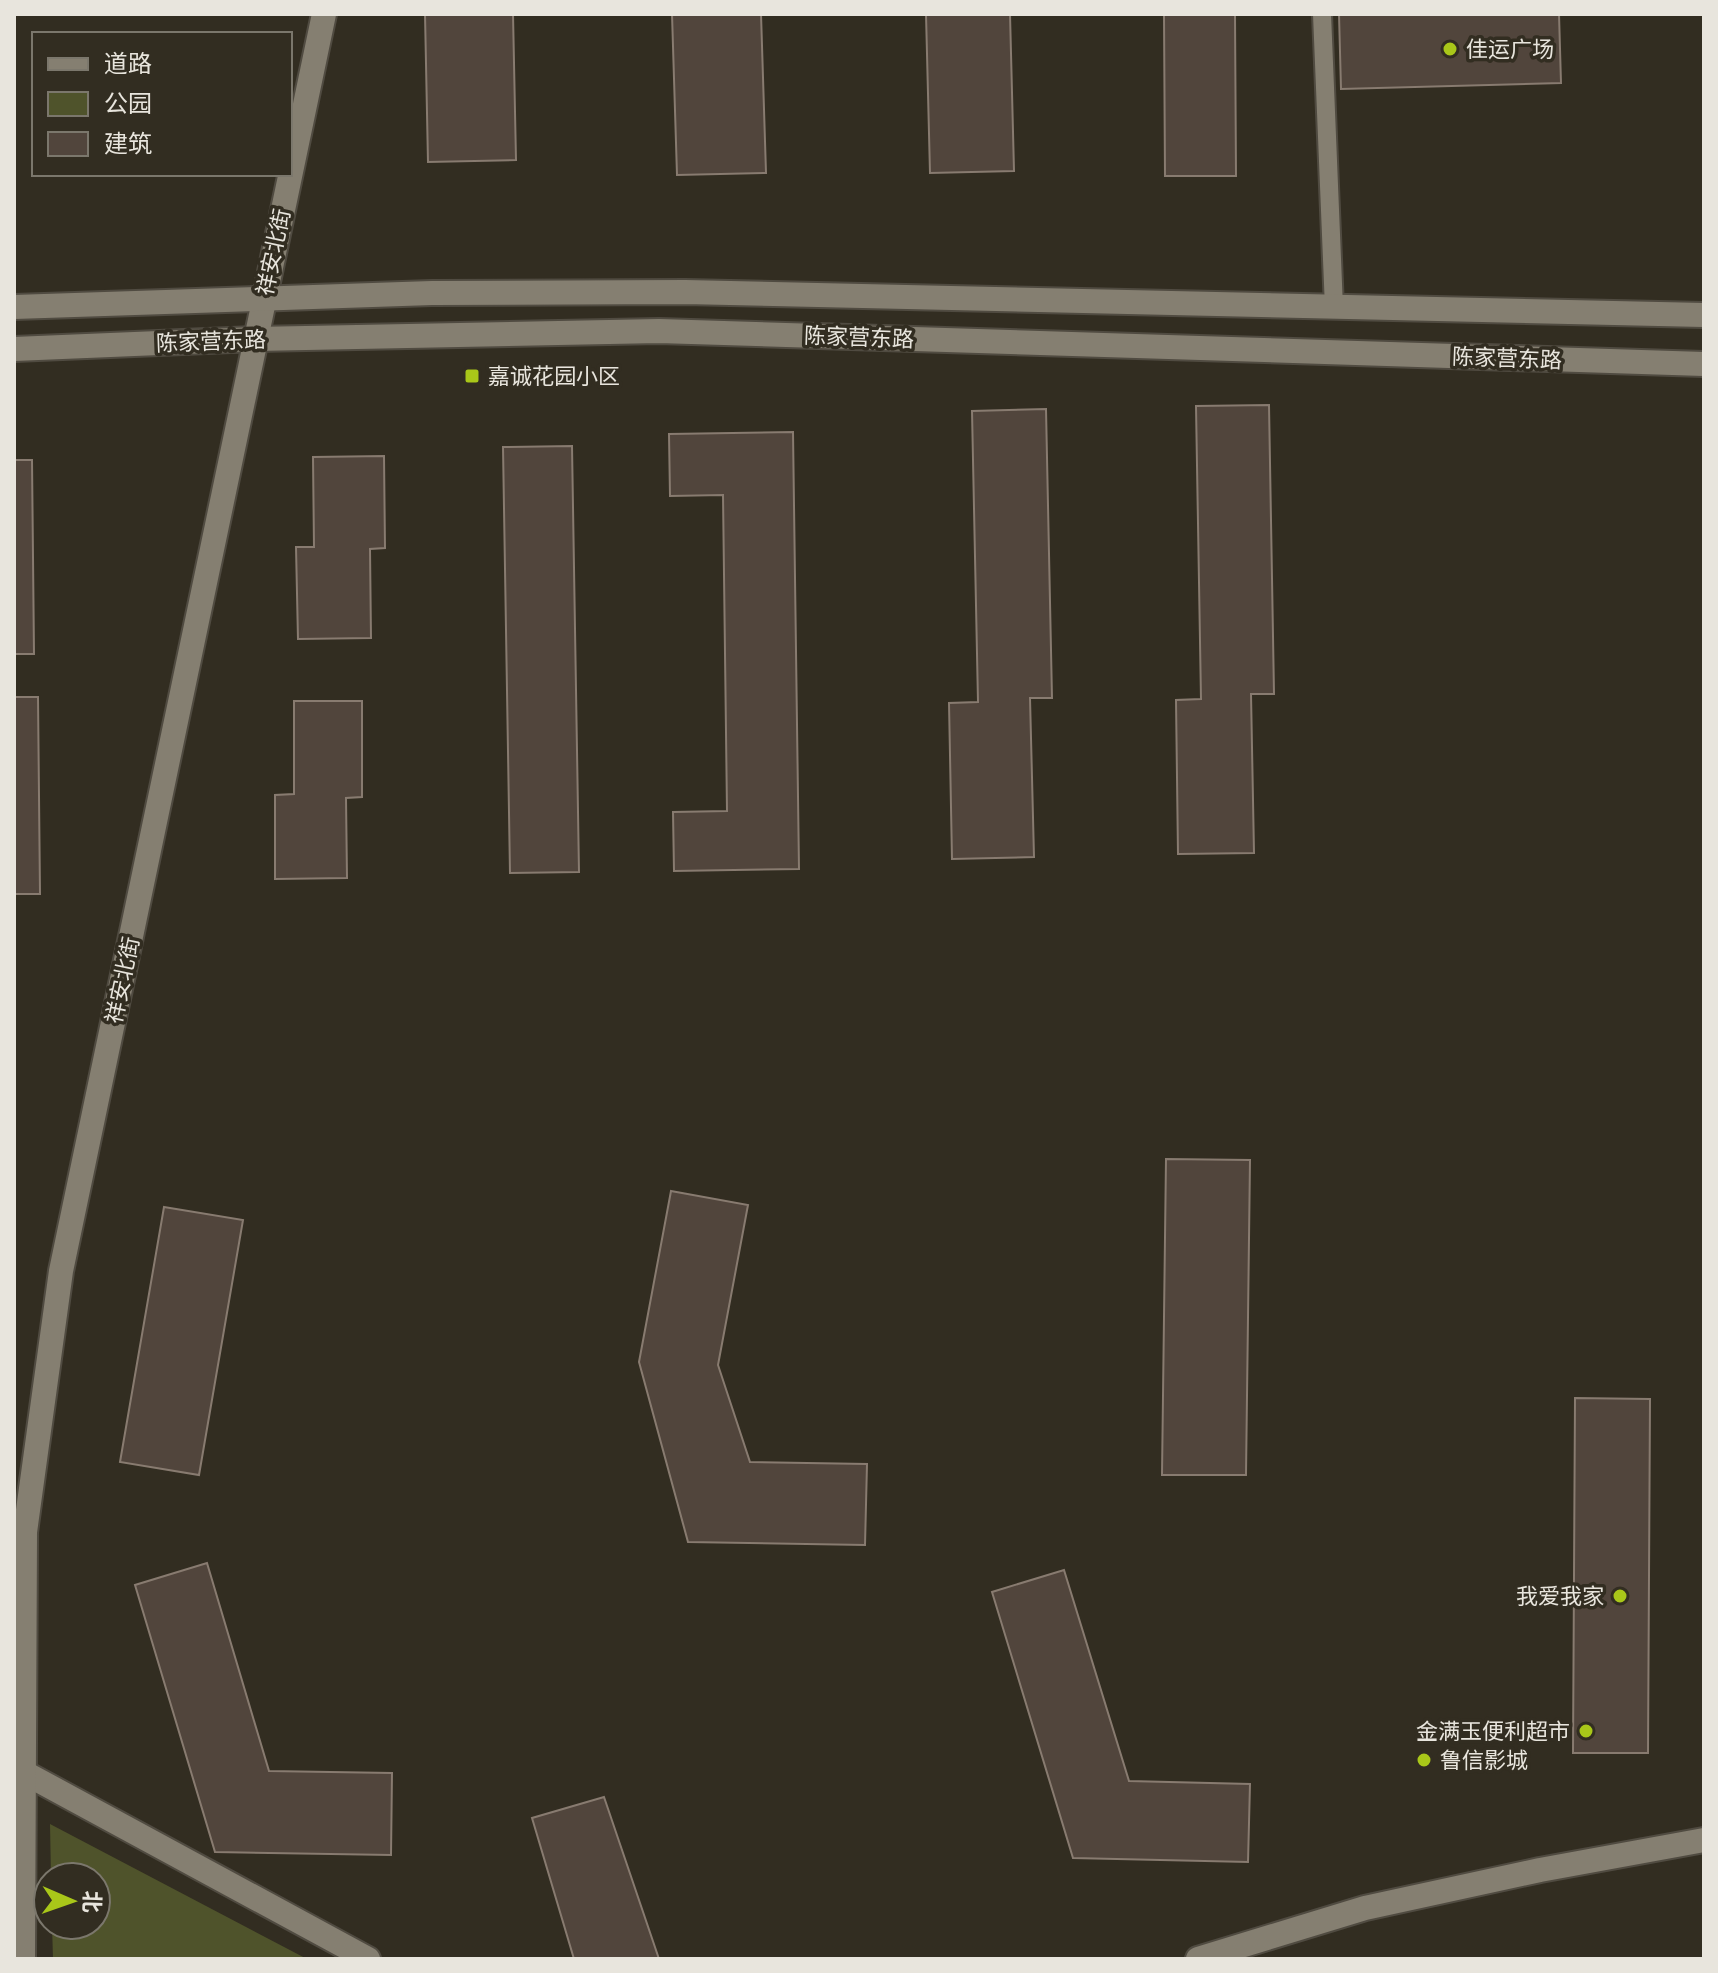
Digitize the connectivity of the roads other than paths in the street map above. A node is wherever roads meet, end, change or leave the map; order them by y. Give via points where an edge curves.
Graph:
1 (324, 14) edge
2 (1322, 14) edge
3 (292, 164) edge
4 (289, 176) edge
5 (263, 299) junction
6 (14, 307) edge
7 (1334, 308) junction
8 (1704, 315) edge
9 (255, 339) junction
10 (14, 349) edge
11 (1704, 364) edge
12 (23, 1772) junction
13 (1704, 1840) edge
14 (23, 1959) edge
15 (368, 1959) edge
16 (1198, 1959) edge

1 - 3 street, 祥安北街
2 - 7 lane
4 - 5 street, 祥安北街
5 - 6 street, 陈家营东路
5 - 7 street, 陈家营东路 via 685,292
5 - 9 street, 祥安北街
7 - 8 street, 陈家营东路
9 - 10 street, 陈家营东路
9 - 11 street, 陈家营东路 via 659,331
9 - 12 street, 祥安北街 via 61,1271 25,1532
12 - 14 street, 祥安北街
12 - 15 street
13 - 16 street via 1365,1908

